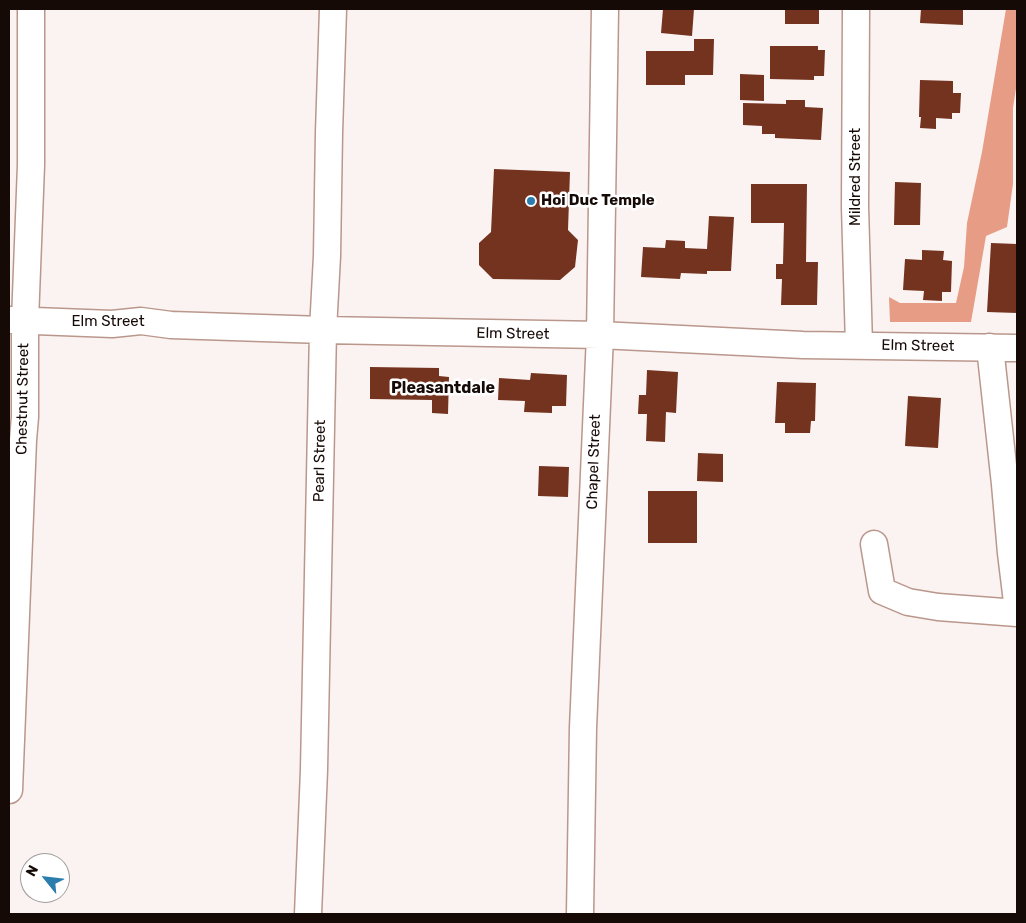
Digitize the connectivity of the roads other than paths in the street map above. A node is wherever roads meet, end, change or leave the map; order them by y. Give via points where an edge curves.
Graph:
1 (32, 9) edge
2 (333, 9) edge
3 (605, 9) edge
4 (856, 9) edge
5 (17, 320) edge
6 (323, 330) junction
7 (600, 335) junction
8 (859, 345) junction
9 (990, 347) junction
10 (1017, 348) edge
11 (874, 544) dead end
12 (1017, 602) edge
13 (1017, 613) edge
14 (9, 790) edge
15 (308, 914) edge
16 (580, 914) edge

1 - 5 street, Chestnut Street via 31,165
2 - 6 street, Pearl Street
3 - 7 street, Chapel Street
4 - 8 street, Mildred Street via 855,207
5 - 6 street, Elm Street via 112,324 141,321 171,325
5 - 14 street, Chestnut Street via 25,417
6 - 7 street, Elm Street
6 - 15 street, Pearl Street
7 - 8 street, Elm Street
7 - 16 street, Chapel Street via 583,728
8 - 9 street, Elm Street
9 - 10 street, Elm Street
9 - 12 street
11 - 13 street via 882,591 908,602 938,607

